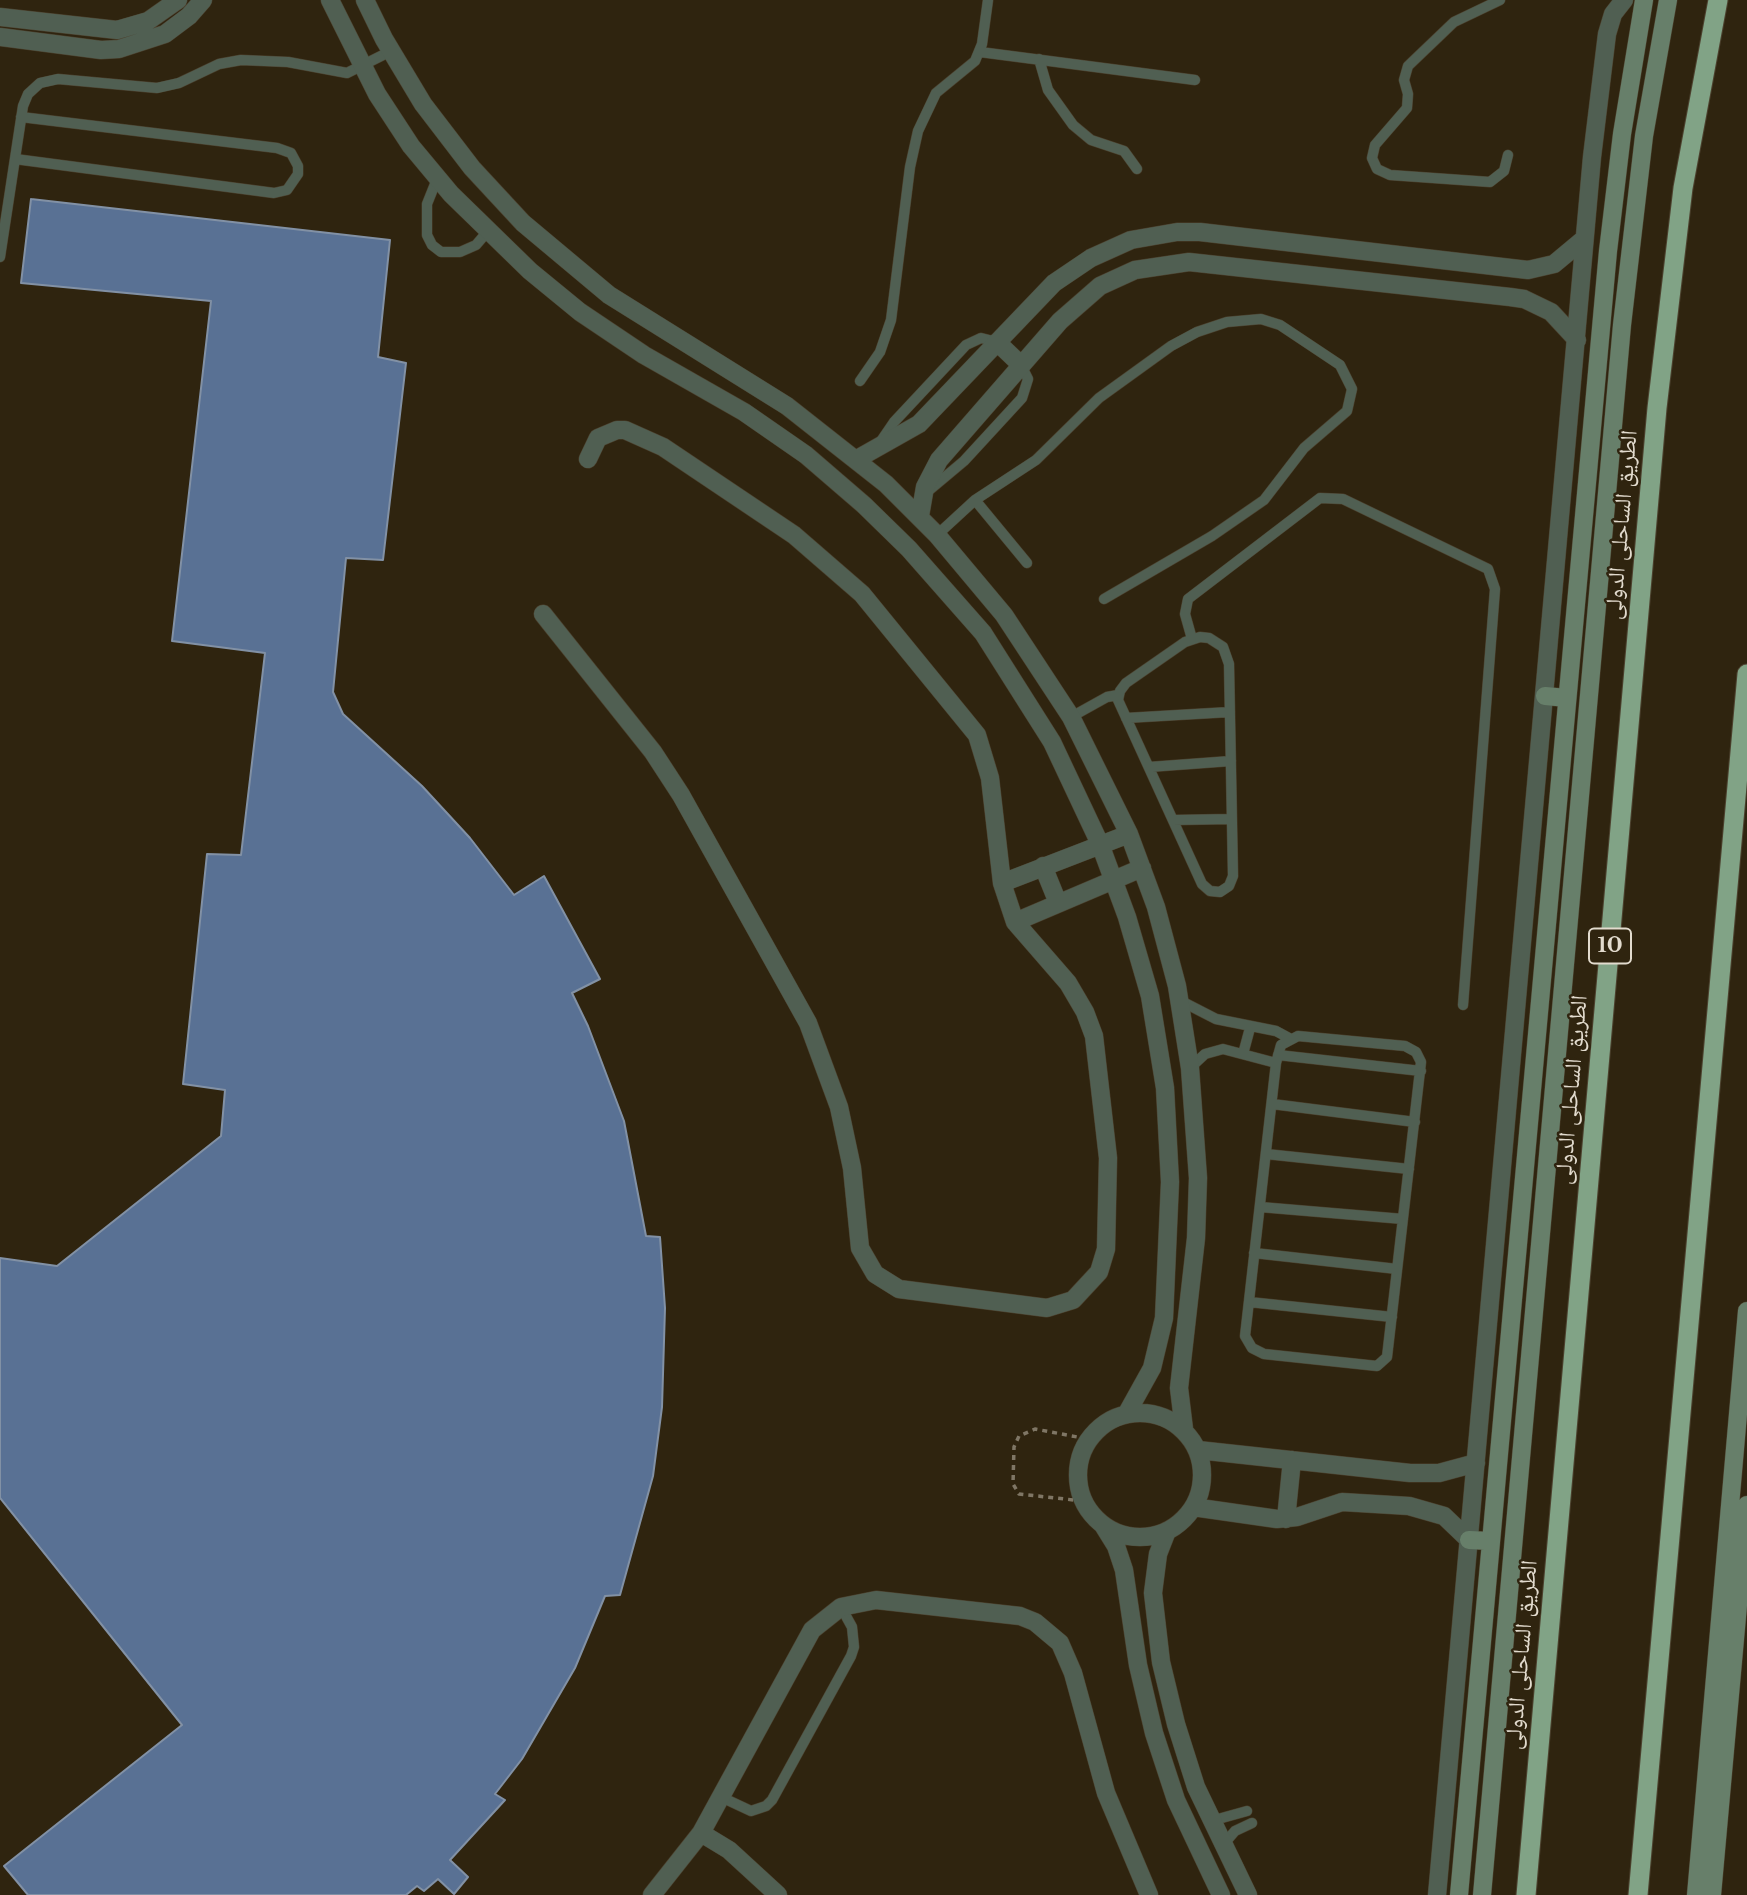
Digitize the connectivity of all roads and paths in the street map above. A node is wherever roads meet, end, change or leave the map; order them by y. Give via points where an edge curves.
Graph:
1 (203, 0) edge
2 (330, 0) edge
3 (365, 0) edge
4 (988, 0) edge
5 (1500, 0) edge
6 (1624, 0) edge
7 (1644, 0) edge
8 (1668, 0) edge
9 (1718, 0) edge
10 (173, 5) edge
11 (0, 17) edge
12 (178, 24) junction
13 (117, 30) junction
14 (0, 37) edge
15 (119, 49) junction
16 (391, 51) junction
17 (980, 52) junction
18 (1039, 59) junction
19 (362, 68) junction
20 (1195, 79) dead end
21 (21, 117) junction
22 (1508, 156) dead end
23 (15, 159) junction
24 (1137, 169) dead end
25 (437, 179) junction
26 (488, 231) junction
27 (1584, 239) junction
28 (1305, 244) junction
29 (0, 257) edge
30 (1302, 274) junction
31 (1602, 322) junction
32 (1622, 324) junction
33 (1577, 340) junction
34 (997, 342) junction
35 (1021, 365) junction
36 (860, 382) dead end
37 (787, 405) junction
38 (1594, 414) junction
39 (1614, 416) junction
40 (770, 430) junction
41 (588, 459) dead end
42 (857, 459) junction
43 (975, 500) junction
44 (929, 526) junction
45 (909, 548) junction
46 (1027, 563) dead end
47 (1104, 599) dead end
48 (543, 614) dead end
49 (1004, 615) junction
50 (983, 633) junction
51 (1192, 639) junction
52 (1747, 674) edge
53 (1118, 695) junction
54 (1545, 696) junction
55 (1567, 698) junction
56 (1230, 712) junction
57 (1071, 717) junction
58 (1126, 718) junction
59 (1231, 761) junction
60 (1149, 767) junction
61 (1231, 819) junction
62 (1173, 820) junction
63 (1129, 834) junction
64 (1100, 844) junction
65 (1043, 866) junction
66 (1142, 868) junction
67 (1114, 879) junction
68 (1002, 883) junction
69 (1058, 903) junction
70 (1015, 922) junction
71 (1179, 1000) junction
72 (1463, 1005) dead end
73 (1250, 1028) junction
74 (1289, 1038) junction
75 (1243, 1054) junction
76 (1277, 1059) junction
77 (1190, 1068) junction
78 (1421, 1072) junction
79 (1272, 1104) junction
80 (1415, 1122) junction
81 (1266, 1154) junction
82 (1409, 1169) junction
83 (1260, 1207) junction
84 (1403, 1219) junction
85 (1254, 1253) junction
86 (1397, 1269) junction
87 (1249, 1302) junction
88 (1747, 1311) edge
89 (1392, 1317) junction
90 (1127, 1413) junction
91 (1184, 1429) junction
92 (1088, 1439) junction
93 (1198, 1450) junction
94 (1292, 1460) junction
95 (1476, 1463) junction
96 (1083, 1501) junction
97 (1747, 1505) edge
98 (1194, 1507) junction
99 (1286, 1519) junction
100 (1103, 1525) junction
101 (1167, 1531) junction
102 (1746, 1532) edge
103 (1469, 1539) junction
104 (1490, 1541) junction
105 (1153, 1593) junction
106 (1128, 1596) junction
107 (841, 1607) junction
108 (721, 1797) junction
109 (1247, 1811) dead end
110 (1211, 1821) junction
111 (1252, 1823) dead end
112 (701, 1833) junction
113 (1223, 1845) junction
114 (652, 1895) edge
115 (778, 1895) edge
116 (1150, 1895) edge
117 (1221, 1895) edge
118 (1248, 1895) edge
119 (1437, 1895) edge
120 (1458, 1895) edge
121 (1482, 1895) edge
122 (1526, 1895) edge
123 (1637, 1895) edge
124 (1696, 1895) edge
125 (1712, 1895) edge

1 - 12 street
2 - 19 street
3 - 16 street
4 - 17 lane
5 - 22 lane via 1454,22 1408,66 1404,80 1407,108 1375,145 1372,158 1377,169 1390,175 1490,182 1504,171
6 - 27 street via 1613,14 1607,34
7 - 31 main road via 1622,134
8 - 32 main road via 1644,136
9 - 122 highway, الطريق الساحلى الدولى / 10 via 1683,188 1657,408
10 - 12 street
10 - 13 street via 149,21
11 - 13 street
12 - 15 street via 151,41
13 - 15 street
14 - 15 street
16 - 19 lane
16 - 37 street via 447,137 550,249 646,321
17 - 18 lane
17 - 36 lane via 969,68 936,93 918,131 891,320 880,352
18 - 20 lane
18 - 24 lane via 1048,90 1073,125 1091,140 1124,151
19 - 21 lane via 338,74 288,62 241,60 219,64 179,83 147,89 48,80 28,94
19 - 25 street
21 - 23 lane
21 - 23 lane via 284,149 295,159 298,174 287,190 274,193
23 - 29 lane
25 - 26 street
25 - 26 lane via 427,204 427,235 432,245 441,252 460,252 476,245
26 - 40 street via 550,288 611,334
27 - 28 street via 1554,264 1528,270
27 - 33 street
28 - 30 street
28 - 34 street via 1200,232 1131,240 1072,269
30 - 33 street via 1524,299 1550,312
30 - 35 street via 1189,262 1135,270 1084,297
31 - 32 main road
31 - 38 main road
32 - 39 main road
33 - 54 street
34 - 35 street
34 - 42 street via 919,424
35 - 44 street via 939,460 923,494
37 - 40 street
37 - 42 street
38 - 39 main road
38 - 55 main road
39 - 121 main road
40 - 45 street via 836,479
41 - 68 street via 598,439 617,430 663,447 794,536 862,594 976,735 990,778
42 - 44 street
43 - 44 lane
43 - 46 lane
43 - 47 lane via 1026,468 1116,385 1183,338 1210,326 1244,319 1271,321 1340,365 1352,389 1347,411 1304,448 1264,500 1212,537
44 - 45 street
44 - 49 street
45 - 50 street
48 - 70 street via 653,752 681,795 808,1023 839,1107 852,1168 858,1238 869,1267 899,1289 1047,1308 1085,1292 1104,1261 1108,1203 1105,1111 1097,1050 1085,1013 1055,966
49 - 50 street
49 - 57 street
50 - 64 street via 1052,742
51 - 53 lane via 1126,683
51 - 56 lane via 1209,638 1227,655
51 - 72 lane via 1185,614 1188,599 1320,498 1343,499 1488,569 1495,589
52 - 123 highway
53 - 57 lane
53 - 58 lane
54 - 55 main road
54 - 95 street
55 - 104 main road
56 - 58 lane
56 - 59 lane
57 - 63 street
58 - 60 lane
59 - 60 lane
59 - 61 lane
60 - 62 lane
61 - 62 lane
61 - 62 lane via 1232,881 1225,890 1215,892 1202,884
63 - 64 street
63 - 66 street
64 - 65 street
64 - 67 street
65 - 68 street
65 - 69 street
66 - 67 street
66 - 71 street
67 - 69 street
67 - 90 street via 1157,1033 1170,1182 1160,1344 1141,1392
68 - 70 street
69 - 70 street
71 - 73 lane via 1216,1020
71 - 77 street
73 - 74 lane via 1276,1031
73 - 75 lane
74 - 76 lane
74 - 78 lane via 1298,1035 1405,1046 1419,1056
75 - 76 lane
75 - 77 lane via 1214,1051
76 - 78 lane
76 - 79 lane
77 - 91 street via 1198,1178 1179,1388
78 - 80 lane
79 - 80 lane
79 - 81 lane
80 - 82 lane
81 - 82 lane
81 - 83 lane
82 - 84 lane
83 - 84 lane
83 - 85 lane
84 - 86 lane
85 - 86 lane
85 - 87 lane
86 - 89 lane
87 - 89 lane
87 - 89 lane via 1245,1336 1258,1352 1372,1366 1381,1365 1387,1357
88 - 124 main road
90 - 91 street via 1157,1414
90 - 92 street via 1106,1422
91 - 93 street
92 - 96 street via 1078,1469
92 - 96 path via 1035,1429 1018,1436 1014,1447 1013,1484 1018,1494
93 - 94 street
93 - 98 street via 1202,1479
94 - 95 street via 1425,1474
94 - 99 street
95 - 103 street
96 - 100 street
97 - 102 main road
98 - 99 street
98 - 101 street
99 - 103 street via 1342,1502 1409,1506 1444,1516
100 - 101 street via 1134,1537
100 - 106 street via 1116,1546
101 - 105 street via 1158,1553
102 - 125 main road
103 - 104 main road
103 - 119 street
104 - 120 main road
105 - 106 street
105 - 110 street via 1161,1662 1176,1724
106 - 117 street via 1154,1734 1176,1800
107 - 108 street via 807,1637
107 - 108 lane via 852,1628 851,1656 772,1800 751,1811
107 - 116 street via 876,1600 1004,1614 1028,1619 1049,1631 1068,1657 1106,1793
108 - 112 street
109 - 110 lane
110 - 113 street
111 - 113 lane
112 - 114 street
112 - 115 street via 729,1850
113 - 118 street

